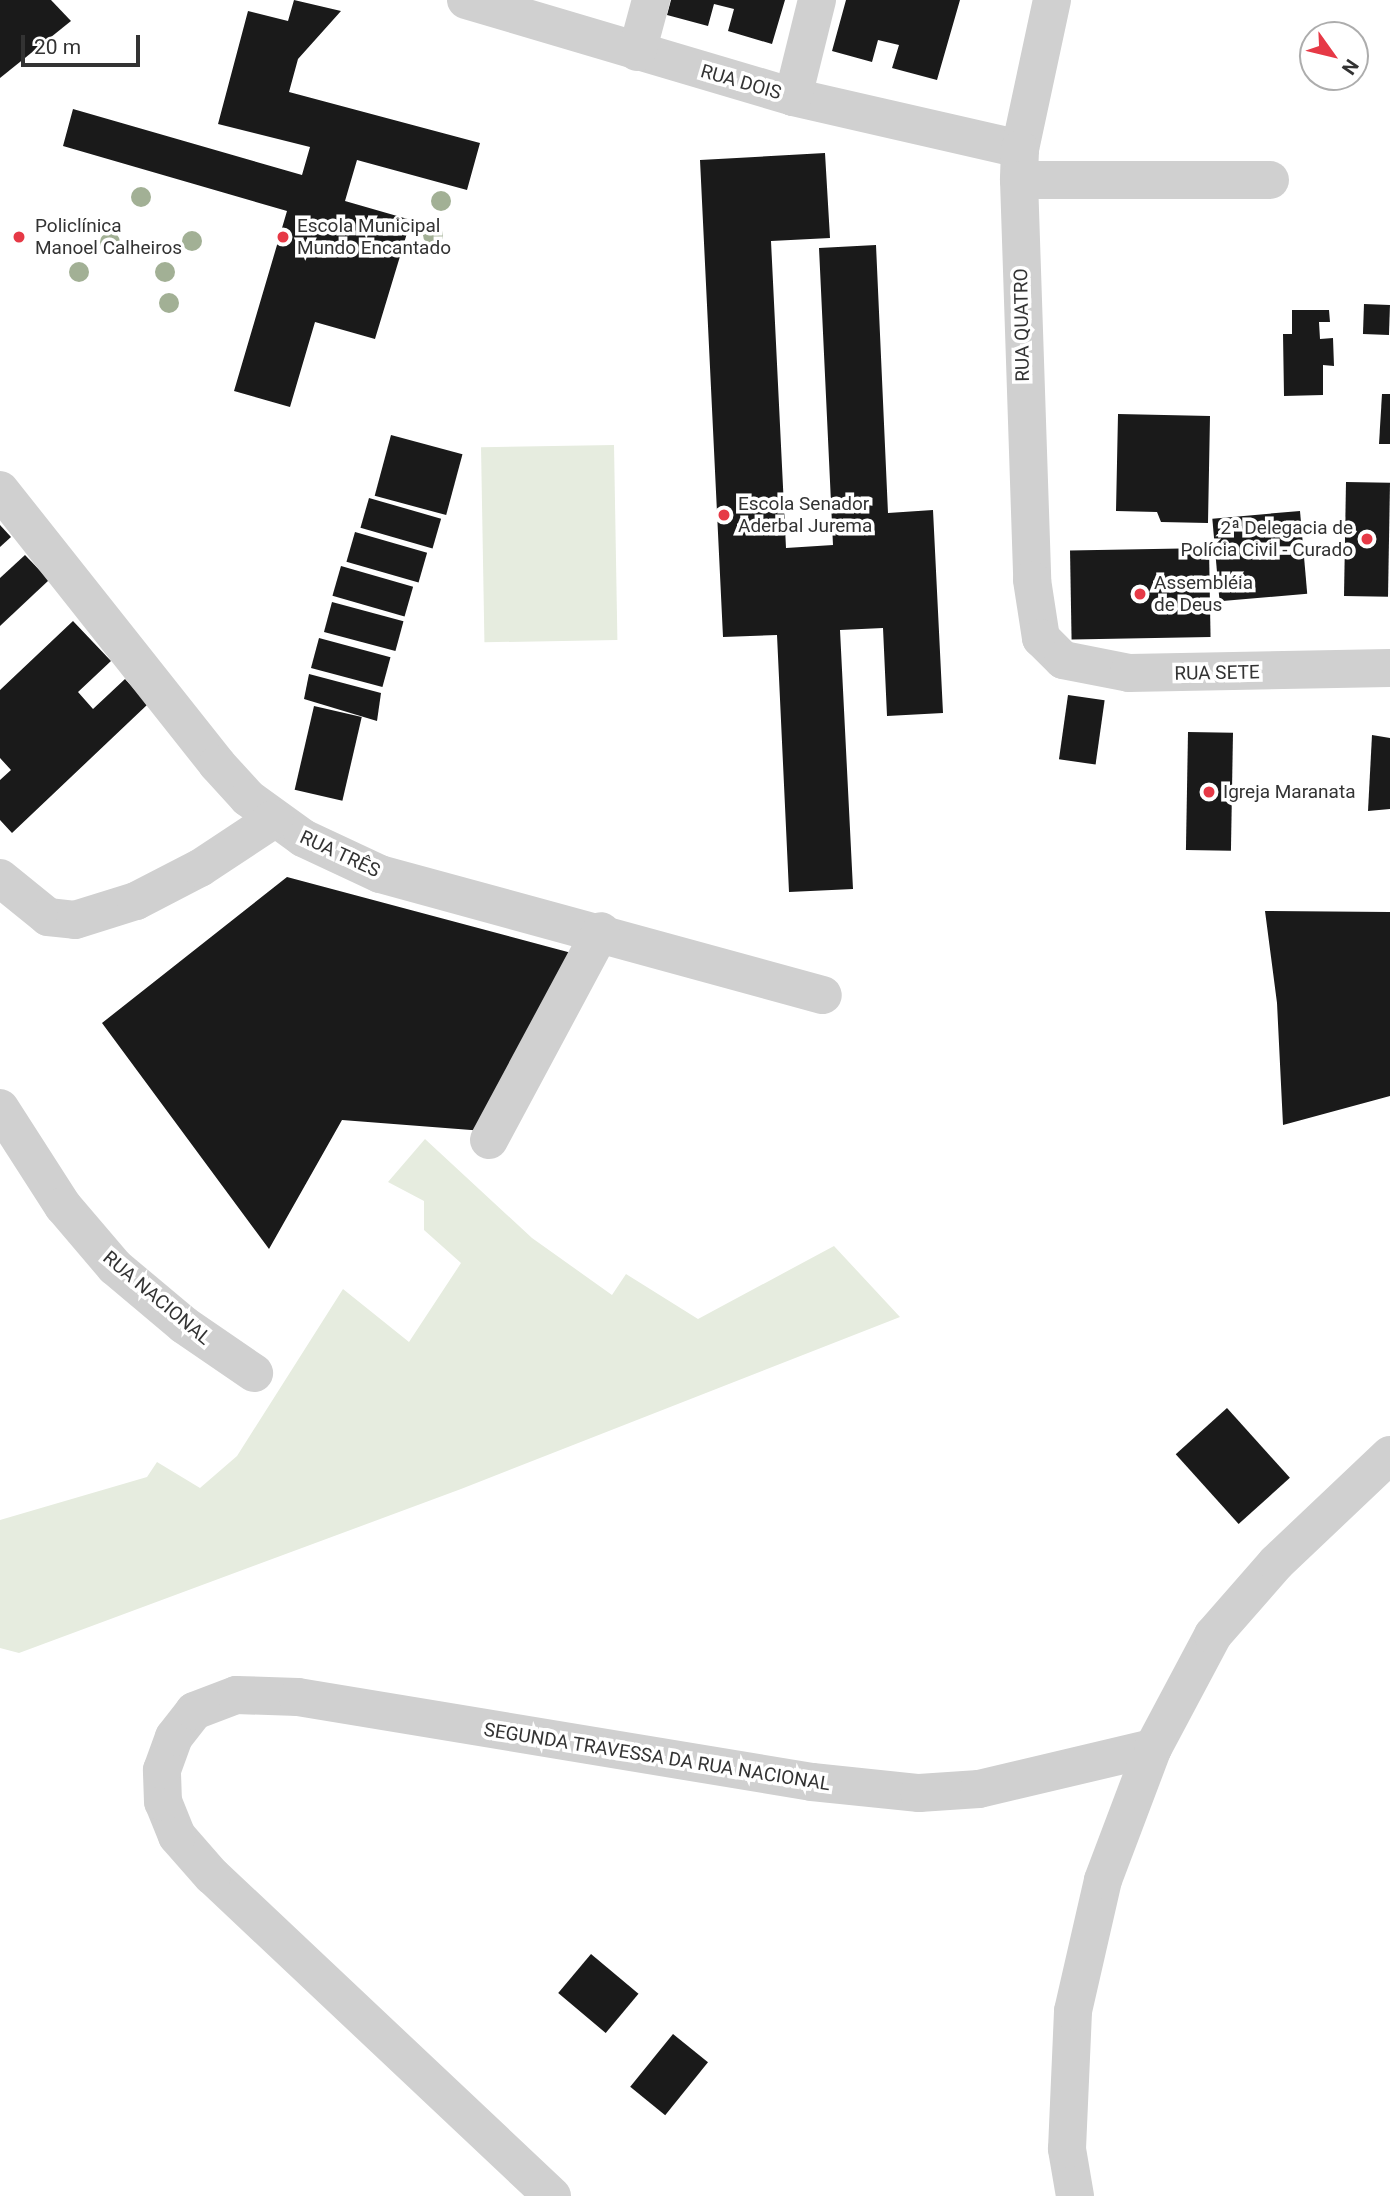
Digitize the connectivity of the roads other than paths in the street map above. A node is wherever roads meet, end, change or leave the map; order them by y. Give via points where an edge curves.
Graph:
1 (651, 0) edge
2 (817, 0) edge
3 (1052, 0) edge
4 (479, 2) edge
5 (637, 52) junction
6 (793, 97) junction
7 (1020, 164) junction
8 (1270, 180) dead end
9 (0, 490) edge
10 (1048, 650) joint
11 (1390, 668) edge
12 (274, 819) junction
13 (0, 878) edge
14 (601, 932) junction
15 (823, 995) dead end
16 (0, 1108) edge
17 (489, 1140) dead end
18 (254, 1373) dead end
19 (1390, 1455) edge
20 (1153, 1748) junction
21 (552, 2196) edge
22 (1075, 2196) edge

1 - 5 street
2 - 6 street
3 - 7 street, RUA QUATRO
4 - 5 street, RUA DOIS
5 - 6 street, RUA DOIS
6 - 7 street, RUA DOIS
7 - 8 street, RUA DOIS
7 - 10 street, RUA QUATRO via 1032,580 1036,620
9 - 12 street, RUA TRÊS via 174,713 248,799
10 - 11 street, RUA SETE via 1078,665 1129,673
12 - 13 street via 200,868 136,901 75,920 48,917
12 - 14 street, RUA TRÊS via 341,858 380,874
14 - 15 street, RUA TRÊS
14 - 17 street
16 - 18 street, RUA NACIONAL via 63,1206 115,1267 184,1325
19 - 20 street via 1276,1563 1213,1635
20 - 21 street, SEGUNDA TRAVESSA DA RUA NACIONAL via 979,1789 919,1793 812,1782 299,1697 236,1695 194,1711 174,1737 162,1770 163,1802 177,1836 212,1876
20 - 22 street via 1102,1880 1073,2011 1067,2149

